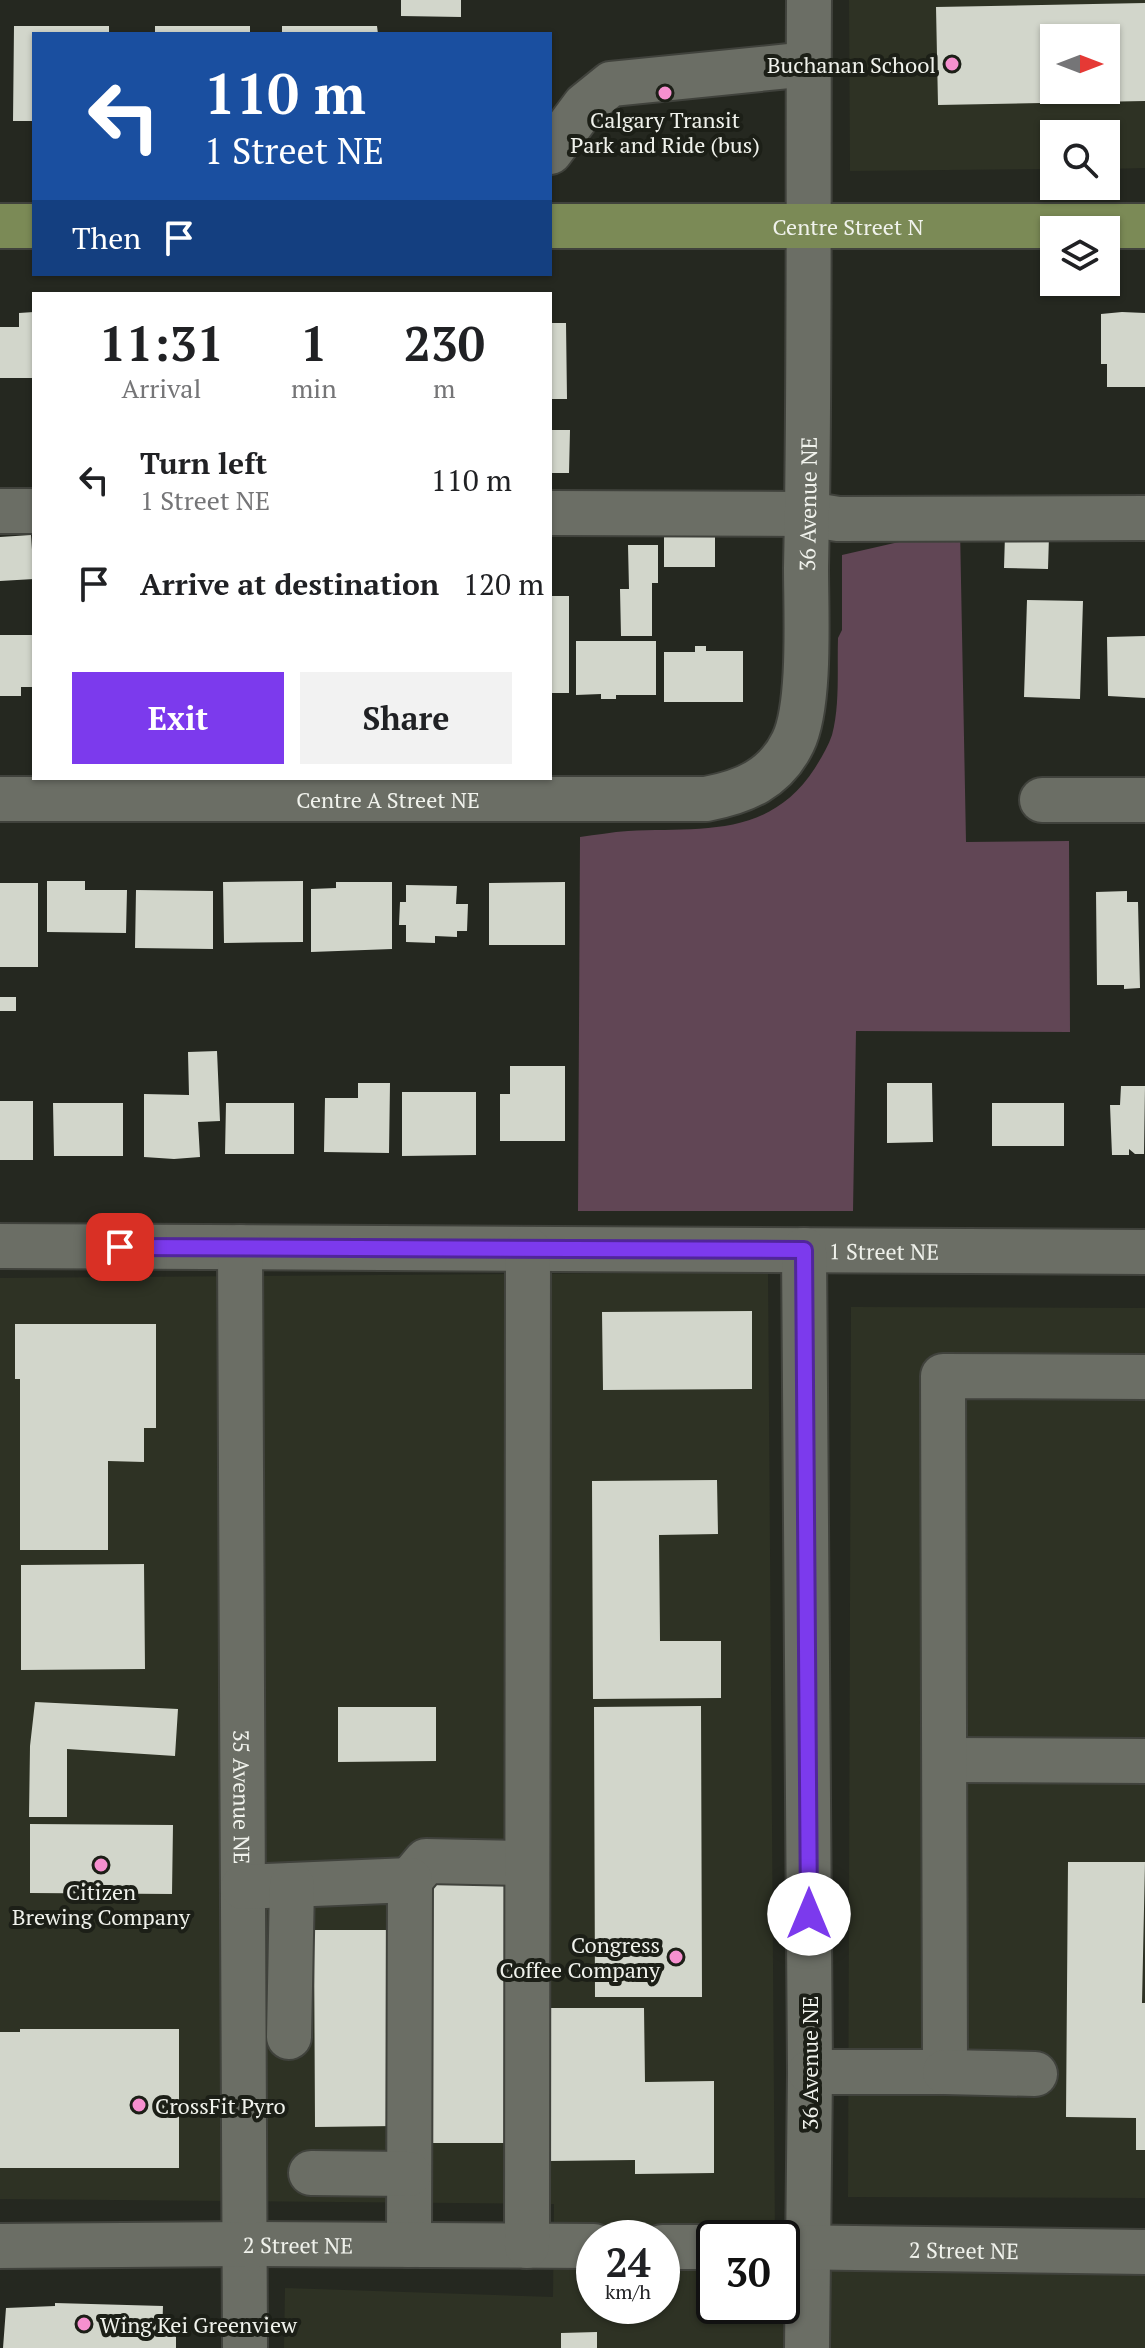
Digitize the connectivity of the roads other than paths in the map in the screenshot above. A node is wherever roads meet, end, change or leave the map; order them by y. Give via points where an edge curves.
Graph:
1 (809, 0) edge
2 (809, 64) junction
3 (552, 149) edge
4 (808, 225) junction
5 (0, 226) edge
6 (32, 226) edge
7 (552, 226) edge
8 (1145, 226) edge
9 (0, 511) edge
10 (32, 511) edge
11 (552, 513) edge
12 (808, 514) junction
13 (1145, 518) edge
14 (769, 774) joint
15 (0, 799) edge
16 (1042, 800) dead end
17 (1145, 800) edge
18 (0, 1246) edge
19 (240, 1247) junction
20 (528, 1249) junction
21 (804, 1250) junction
22 (1145, 1252) edge
23 (1145, 1377) edge
24 (945, 1760) junction
25 (1145, 1761) edge
26 (527, 1863) junction
27 (410, 1880) junction
28 (292, 1885) junction
29 (243, 1887) junction
30 (289, 2037) dead end
31 (810, 2072) junction
32 (945, 2072) junction
33 (1035, 2074) dead end
34 (311, 2173) dead end
35 (409, 2174) junction
36 (797, 2220) edge
37 (245, 2244) junction
38 (409, 2245) junction
39 (0, 2246) edge
40 (527, 2246) junction
41 (576, 2246) edge
42 (800, 2248) edge
43 (1145, 2252) edge
44 (800, 2294) edge
45 (245, 2348) edge
46 (807, 2348) edge

1 - 2 street, 36 Avenue NE
2 - 3 street via 611,84 585,105
2 - 4 street, 36 Avenue NE
4 - 7 main road, Centre Street N
4 - 8 main road, Centre Street N
4 - 12 street, 36 Avenue NE
5 - 6 main road
9 - 10 street
11 - 12 street
12 - 13 street via 838,519
12 - 14 street, 36 Avenue NE via 804,703 793,742
14 - 15 street, Centre A Street NE via 739,793 706,799
16 - 17 street
18 - 19 street, 1 Street NE
19 - 20 street, 1 Street NE
19 - 29 street, 35 Avenue NE
20 - 21 street, 1 Street NE
20 - 26 street
21 - 22 street, 1 Street NE
21 - 31 street, 36 Avenue NE
23 - 24 street via 943,1376
24 - 25 street
24 - 32 street
26 - 27 street via 426,1861
26 - 40 street
27 - 28 street
27 - 35 street
28 - 29 street
28 - 30 street
29 - 37 street, 35 Avenue NE
31 - 32 street
31 - 36 street, 36 Avenue NE
32 - 33 street
34 - 35 street
35 - 38 street
37 - 38 street, 2 Street NE
37 - 39 street, 2 Street NE
37 - 45 street, 35 Avenue NE
38 - 40 street, 2 Street NE
40 - 41 street, 2 Street NE
42 - 43 street, 2 Street NE
44 - 46 street, 36 Avenue NE

